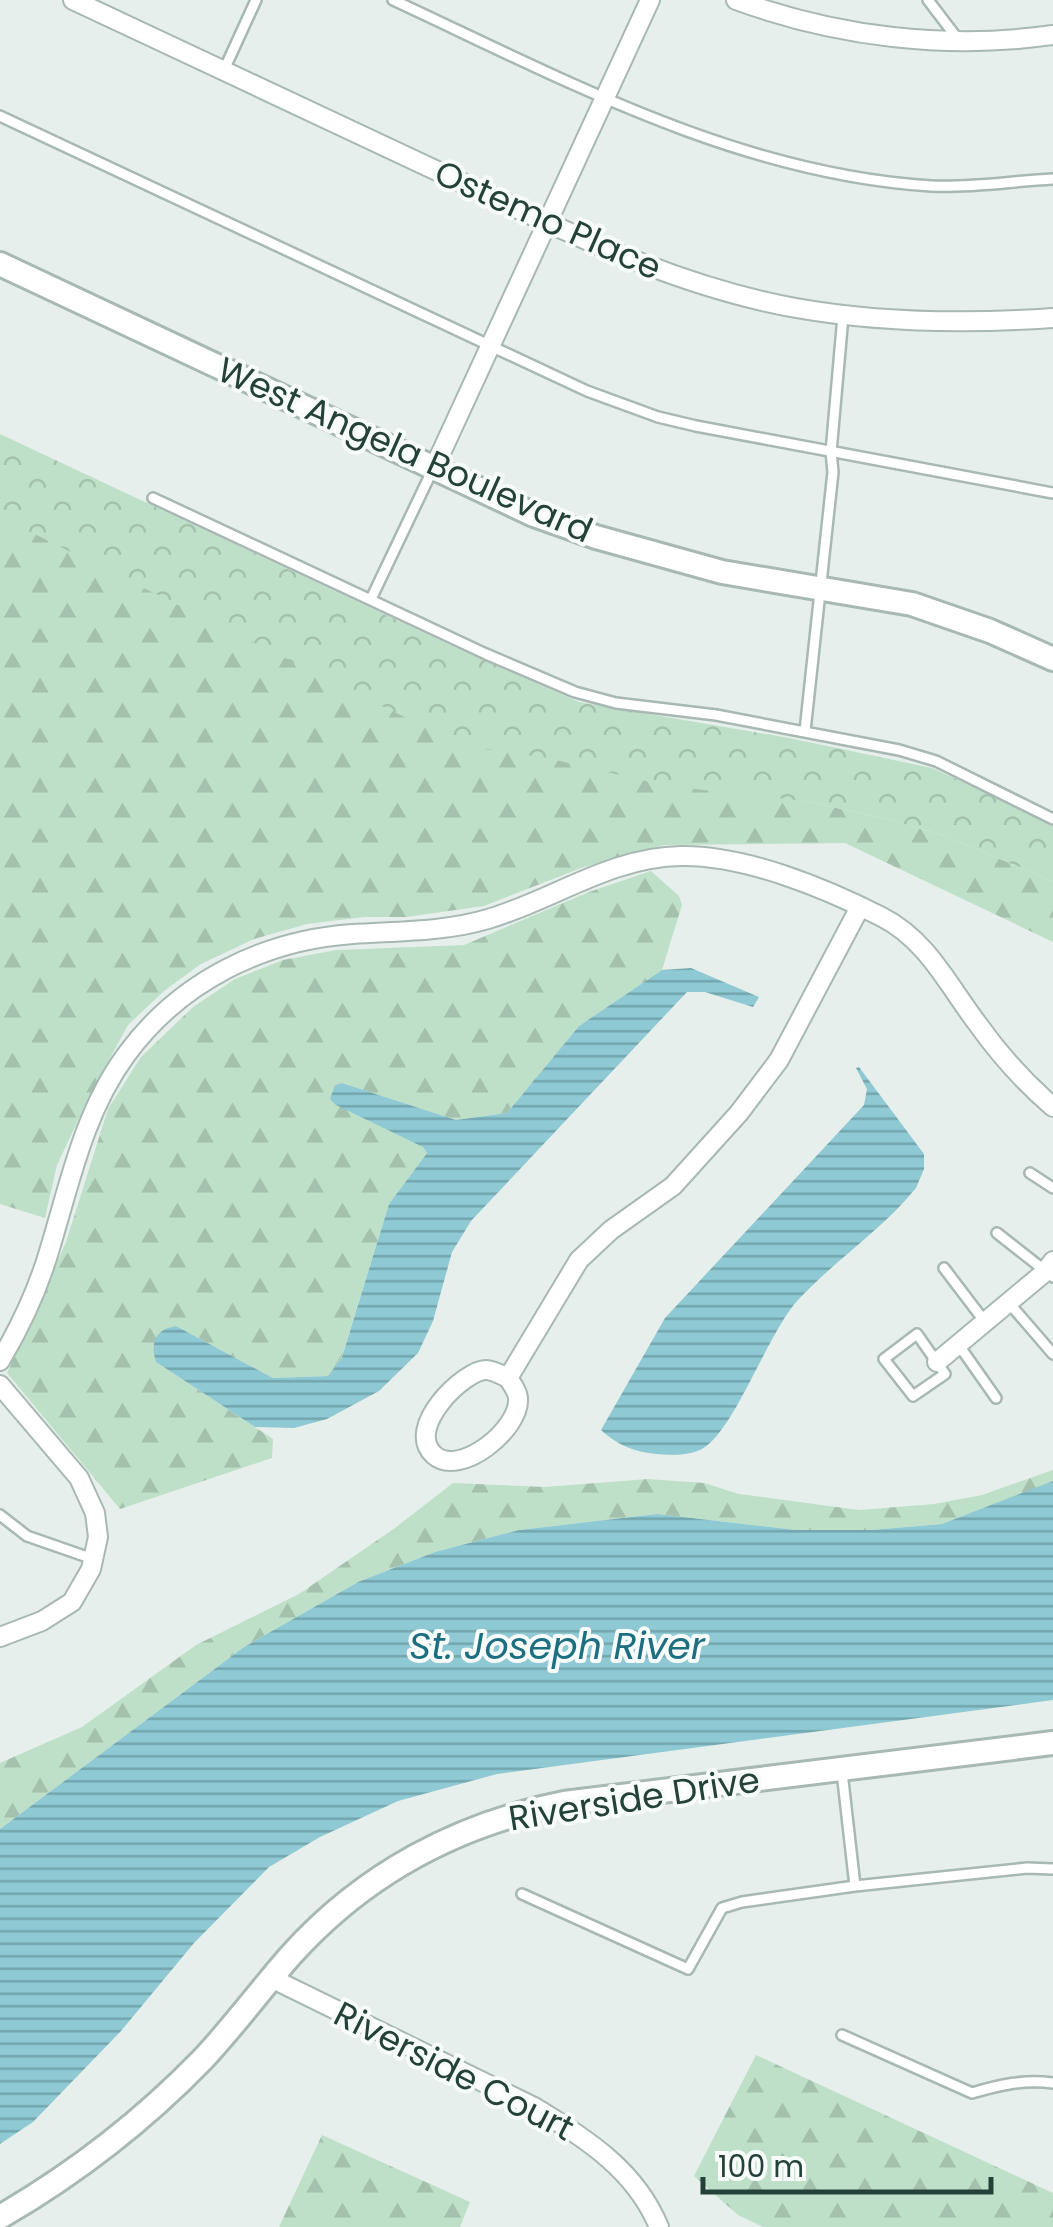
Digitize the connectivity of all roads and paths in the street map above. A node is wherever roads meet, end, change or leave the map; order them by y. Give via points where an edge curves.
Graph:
1 (74, 0) edge
2 (256, 0) edge
3 (392, 0) edge
4 (650, 0) edge
5 (736, 0) edge
6 (928, 0) edge
7 (1053, 35) edge
8 (959, 41) junction
9 (224, 71) junction
10 (606, 98) junction
11 (0, 116) edge
12 (1053, 180) edge
13 (548, 223) junction
14 (0, 264) edge
15 (843, 315) junction
16 (1053, 318) edge
17 (490, 346) junction
18 (831, 452) junction
19 (434, 468) junction
20 (1053, 492) edge
21 (152, 498) dead end
22 (821, 590) junction
23 (371, 599) junction
24 (1053, 660) edge
25 (806, 731) junction
26 (1053, 819) edge
27 (860, 907) junction
28 (1053, 1107) edge
29 (1030, 1173) dead end
30 (1053, 1188) edge
31 (997, 1233) dead end
32 (944, 1268) dead end
33 (1050, 1270) edge
34 (1009, 1302) junction
35 (985, 1322) junction
36 (958, 1344) junction
37 (1053, 1354) edge
38 (0, 1361) edge
39 (937, 1362) junction
40 (508, 1378) junction
41 (0, 1385) edge
42 (996, 1398) dead end
43 (0, 1515) edge
44 (94, 1559) junction
45 (0, 1637) edge
46 (1053, 1743) edge
47 (842, 1769) junction
48 (1053, 1869) edge
49 (856, 1886) junction
50 (522, 1894) dead end
51 (271, 1978) junction
52 (842, 2035) dead end
53 (1053, 2083) edge
54 (0, 2216) edge
55 (659, 2227) edge

1 - 9 street, Ostemo Place
2 - 9 lane
3 - 10 lane
4 - 10 street
5 - 8 street via 854,32
6 - 8 lane
7 - 8 street
9 - 13 street, Ostemo Place
10 - 12 lane via 732,148 869,179 960,187
10 - 13 street
11 - 17 lane
13 - 15 street, Ostemo Place via 697,283
13 - 17 street
14 - 19 street, West Angela Boulevard
15 - 16 street, Ostemo Place via 944,322
15 - 18 lane
17 - 18 lane via 658,417
17 - 19 street
18 - 20 lane
18 - 22 lane
19 - 22 street, West Angela Boulevard via 596,538
19 - 23 lane
21 - 23 lane
22 - 24 street, West Angela Boulevard via 953,616
22 - 25 lane
23 - 25 lane via 575,692
25 - 26 lane via 936,762
27 - 28 street via 905,932 931,957 1004,1058
27 - 38 street via 724,860 657,858 609,869 490,919 307,939 224,970 167,1010 109,1081 35,1292
27 - 40 street via 779,1060 673,1186 579,1260
29 - 30 lane
31 - 33 lane
32 - 35 lane
33 - 34 street
34 - 35 street
34 - 37 lane
35 - 36 street
36 - 39 street
36 - 42 lane
39 - 39 lane via 918,1334 884,1359 913,1396 946,1374
40 - 40 street via 519,1396 504,1433 461,1462 436,1456 425,1444 428,1417 471,1374 488,1370
41 - 44 street via 88,1492 98,1538
43 - 44 lane via 27,1536
44 - 45 street via 72,1602
46 - 47 street, Riverside Drive
47 - 49 lane
47 - 51 street, Riverside Drive via 564,1803 484,1824 427,1849 348,1900
48 - 49 lane
49 - 50 lane via 722,1908 688,1969
51 - 54 street, Riverside Drive via 206,2056 128,2130
51 - 55 street, Riverside Court via 576,2133 635,2183
52 - 53 lane via 972,2093 1033,2080

